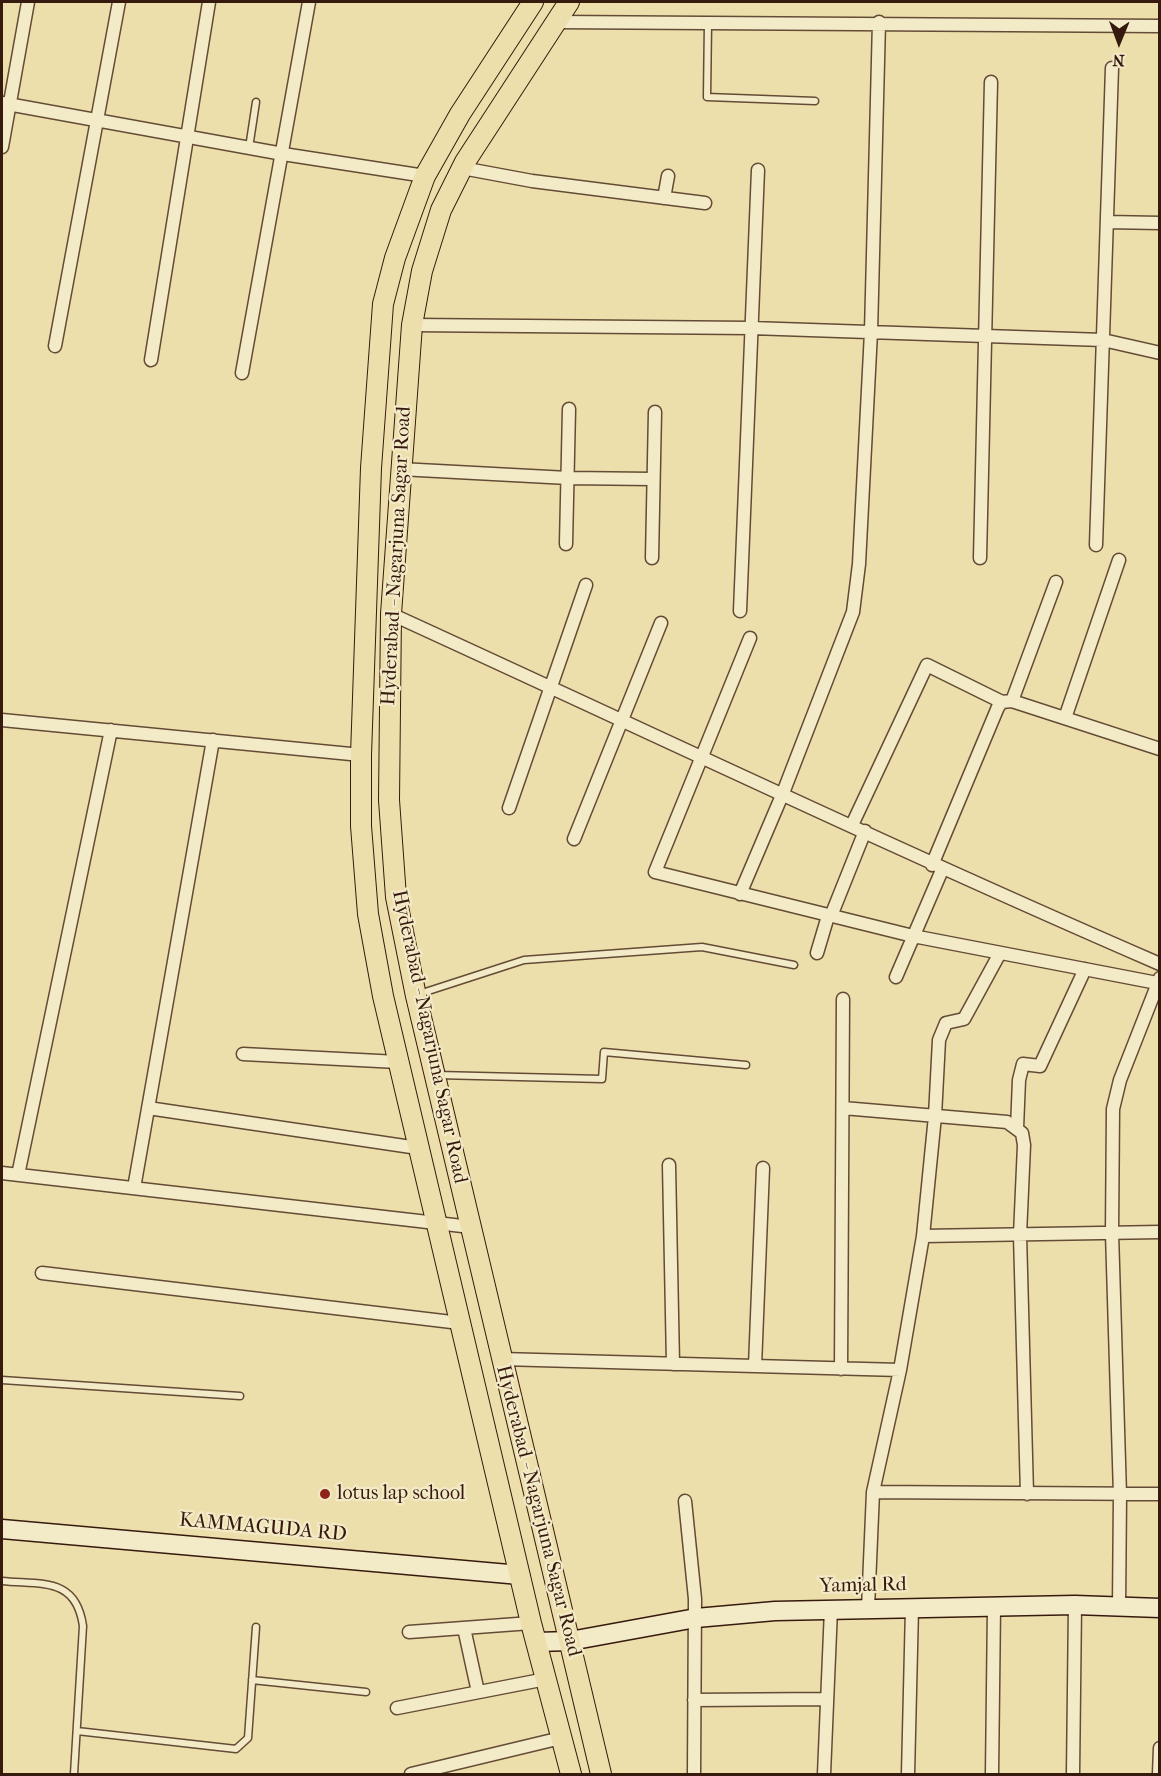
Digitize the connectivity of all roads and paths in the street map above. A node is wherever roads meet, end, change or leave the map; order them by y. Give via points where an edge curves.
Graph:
1 (27, 2) edge
2 (119, 2) edge
3 (209, 2) edge
4 (309, 2) edge
5 (533, 2) edge
6 (569, 2) edge
7 (555, 22) junction
8 (708, 22) junction
9 (879, 22) junction
10 (1160, 26) edge
11 (1112, 68) dead end
12 (991, 82) dead end
13 (815, 101) dead end
14 (256, 102) dead end
15 (5, 104) edge
16 (97, 121) junction
17 (188, 137) junction
18 (2, 147) edge
19 (249, 148) junction
20 (283, 154) junction
21 (462, 168) junction
22 (758, 170) dead end
23 (425, 176) junction
24 (668, 176) dead end
25 (664, 198) junction
26 (705, 203) dead end
27 (1107, 222) junction
28 (1160, 223) edge
29 (412, 325) junction
30 (752, 328) junction
31 (871, 332) junction
32 (987, 337) junction
33 (1103, 340) junction
34 (55, 346) dead end
35 (1160, 353) edge
36 (152, 360) dead end
37 (242, 373) dead end
38 (569, 409) dead end
39 (655, 412) dead end
40 (400, 469) junction
41 (568, 478) junction
42 (652, 478) junction
43 (566, 544) dead end
44 (1096, 545) dead end
45 (652, 558) dead end
46 (980, 558) dead end
47 (1119, 560) dead end
48 (1056, 582) dead end
49 (586, 585) dead end
50 (740, 611) dead end
51 (391, 614) junction
52 (660, 623) dead end
53 (750, 638) dead end
54 (551, 687) junction
55 (1007, 701) junction
56 (1065, 718) junction
57 (620, 719) junction
58 (2, 720) edge
59 (111, 730) junction
60 (213, 740) junction
61 (1159, 748) edge
62 (361, 755) junction
63 (701, 756) junction
64 (783, 793) junction
65 (509, 808) dead end
66 (852, 825) junction
67 (865, 831) junction
68 (574, 838) dead end
69 (937, 867) junction
70 (740, 894) junction
71 (829, 916) junction
72 (913, 936) junction
73 (817, 953) dead end
74 (1000, 953) junction
75 (1160, 964) edge
76 (794, 965) dead end
77 (1085, 969) junction
78 (896, 977) dead end
79 (1158, 980) edge
80 (416, 996) junction
81 (843, 999) dead end
82 (243, 1054) dead end
83 (398, 1062) junction
84 (746, 1065) dead end
85 (436, 1075) junction
86 (148, 1108) junction
87 (843, 1108) junction
88 (935, 1116) junction
89 (1017, 1128) junction
90 (418, 1148) junction
91 (669, 1165) dead end
92 (763, 1168) dead end
93 (2, 1173) edge
94 (18, 1175) junction
95 (134, 1188) junction
96 (439, 1225) junction
97 (471, 1227) junction
98 (1160, 1232) edge
99 (1112, 1233) junction
100 (1020, 1235) junction
101 (923, 1236) junction
102 (42, 1273) dead end
103 (460, 1323) junction
104 (501, 1359) junction
105 (673, 1364) junction
106 (755, 1366) junction
107 (842, 1369) junction
108 (900, 1370) junction
109 (2, 1380) edge
110 (240, 1396) dead end
111 (873, 1492) junction
112 (1027, 1494) junction
113 (1160, 1494) edge
114 (1120, 1495) junction
115 (685, 1501) dead end
116 (2, 1529) edge
117 (520, 1575) junction
118 (2, 1581) edge
119 (1075, 1605) junction
120 (994, 1606) junction
121 (1119, 1607) junction
122 (868, 1608) junction
123 (912, 1608) junction
124 (1160, 1608) edge
125 (831, 1609) junction
126 (696, 1618) junction
127 (256, 1627) dead end
128 (464, 1628) junction
129 (409, 1632) dead end
130 (534, 1633) junction
131 (570, 1641) junction
132 (546, 1679) junction
133 (252, 1680) junction
134 (366, 1692) dead end
135 (478, 1692) junction
136 (827, 1699) junction
137 (694, 1700) junction
138 (397, 1708) dead end
139 (77, 1731) junction
140 (561, 1738) junction
141 (1160, 1748) edge
142 (466, 1761) junction
143 (74, 1774) edge
144 (411, 1774) edge
145 (470, 1774) edge
146 (571, 1774) edge
147 (601, 1774) edge
148 (694, 1774) edge
149 (824, 1774) edge
150 (908, 1774) edge
151 (992, 1774) edge
152 (1073, 1774) edge
153 (1159, 1774) edge

1 - 15 street
2 - 16 street
3 - 17 street
4 - 20 street
5 - 23 main road, Hyderabad - Nagarjuna Sagar Road
6 - 7 main road, Hyderabad - Nagarjuna Sagar Road
7 - 8 street
7 - 21 main road, Hyderabad - Nagarjuna Sagar Road
8 - 9 street
8 - 13 lane via 707,97
9 - 10 street
9 - 31 street
11 - 27 street
12 - 32 street
14 - 19 lane
15 - 16 street
15 - 18 street
16 - 17 street
16 - 34 street
17 - 19 street
17 - 36 street
19 - 20 street
20 - 23 street
20 - 37 street
21 - 25 street
21 - 29 main road, Hyderabad - Nagarjuna Sagar Road via 441,210 422,271
22 - 30 street
23 - 62 main road, Hyderabad - Nagarjuna Sagar Road via 383,304 371,468
24 - 25 street
25 - 26 street
27 - 28 street
27 - 33 street
29 - 30 street
29 - 40 main road, Hyderabad - Nagarjuna Sagar Road
30 - 31 street
30 - 50 street
31 - 32 street
31 - 64 street via 853,612
32 - 33 street
32 - 46 street
33 - 35 street
33 - 44 street
38 - 41 street
39 - 42 street
40 - 41 street
40 - 51 main road, Hyderabad - Nagarjuna Sagar Road
41 - 42 street
41 - 43 street
42 - 45 street
47 - 56 street
48 - 55 street
49 - 54 street
51 - 54 street
51 - 80 main road, Hyderabad - Nagarjuna Sagar Road via 389,800 396,897
52 - 57 street
53 - 63 street
54 - 57 street
54 - 65 street
55 - 56 street
55 - 66 street via 927,665
55 - 69 street via 998,706
56 - 61 street
57 - 63 street
57 - 68 street
58 - 59 street
59 - 60 street
59 - 94 street
60 - 62 street
60 - 86 street
62 - 83 main road, Hyderabad - Nagarjuna Sagar Road via 361,826 368,914
63 - 64 street
63 - 70 street via 655,872
64 - 66 street
64 - 70 street
66 - 67 street
67 - 69 street
67 - 71 street
69 - 72 street
69 - 75 street
70 - 71 street
71 - 72 street
71 - 73 street
72 - 74 street
72 - 78 street
74 - 77 street
74 - 88 street via 964,1019 946,1023 939,1040
76 - 80 lane via 702,947 524,960
77 - 79 street
77 - 89 street via 1040,1066 1023,1064
79 - 99 street via 1115,1099
80 - 85 main road, Hyderabad - Nagarjuna Sagar Road
81 - 87 street
82 - 83 street
83 - 90 main road, Hyderabad - Nagarjuna Sagar Road
84 - 85 lane via 604,1052 602,1079
85 - 97 main road, Hyderabad - Nagarjuna Sagar Road
86 - 90 street
86 - 95 street
87 - 88 street
87 - 107 street
88 - 89 street via 1007,1122
88 - 101 street
89 - 100 street via 1024,1145
90 - 96 main road, Hyderabad - Nagarjuna Sagar Road
91 - 105 street
92 - 106 street
93 - 94 street
94 - 95 street
95 - 96 street
96 - 97 street
96 - 103 main road, Hyderabad - Nagarjuna Sagar Road
97 - 104 main road, Hyderabad - Nagarjuna Sagar Road
98 - 99 street
99 - 100 street
99 - 114 street
100 - 101 street
100 - 112 street
101 - 108 street
102 - 103 street
103 - 117 main road, Hyderabad - Nagarjuna Sagar Road
104 - 105 street
104 - 131 main road, Hyderabad - Nagarjuna Sagar Road
105 - 106 street
106 - 107 street
107 - 108 street
108 - 111 street
109 - 110 lane
111 - 112 street
111 - 122 street
112 - 114 street
113 - 114 street
114 - 121 street
115 - 126 street
116 - 117 main road, KAMMAGUDA RD
117 - 130 main road, Hyderabad - Nagarjuna Sagar Road
118 - 139 lane via 57,1587 72,1594 81,1610 84,1626
119 - 120 main road, Yamjal Rd
119 - 121 main road, Yamjal Rd
119 - 152 street
120 - 123 main road, Yamjal Rd
120 - 151 street
121 - 124 main road, Yamjal Rd
122 - 123 main road, Yamjal Rd
122 - 125 main road, Yamjal Rd
123 - 150 street
125 - 126 main road, Yamjal Rd
125 - 136 street
126 - 131 main road, Yamjal Rd
126 - 137 street
127 - 133 lane
128 - 129 street
128 - 130 street
128 - 135 street
130 - 131 main road, Yamjal Rd
130 - 132 main road, Hyderabad - Nagarjuna Sagar Road
131 - 147 main road, Hyderabad - Nagarjuna Sagar Road
132 - 135 street
132 - 140 main road, Hyderabad - Nagarjuna Sagar Road
133 - 134 lane
133 - 139 lane via 248,1738 236,1749
135 - 138 street
136 - 137 street
136 - 149 street
137 - 148 street
139 - 143 lane
140 - 142 street
140 - 146 main road, Hyderabad - Nagarjuna Sagar Road
141 - 153 street
142 - 144 street
142 - 145 street

